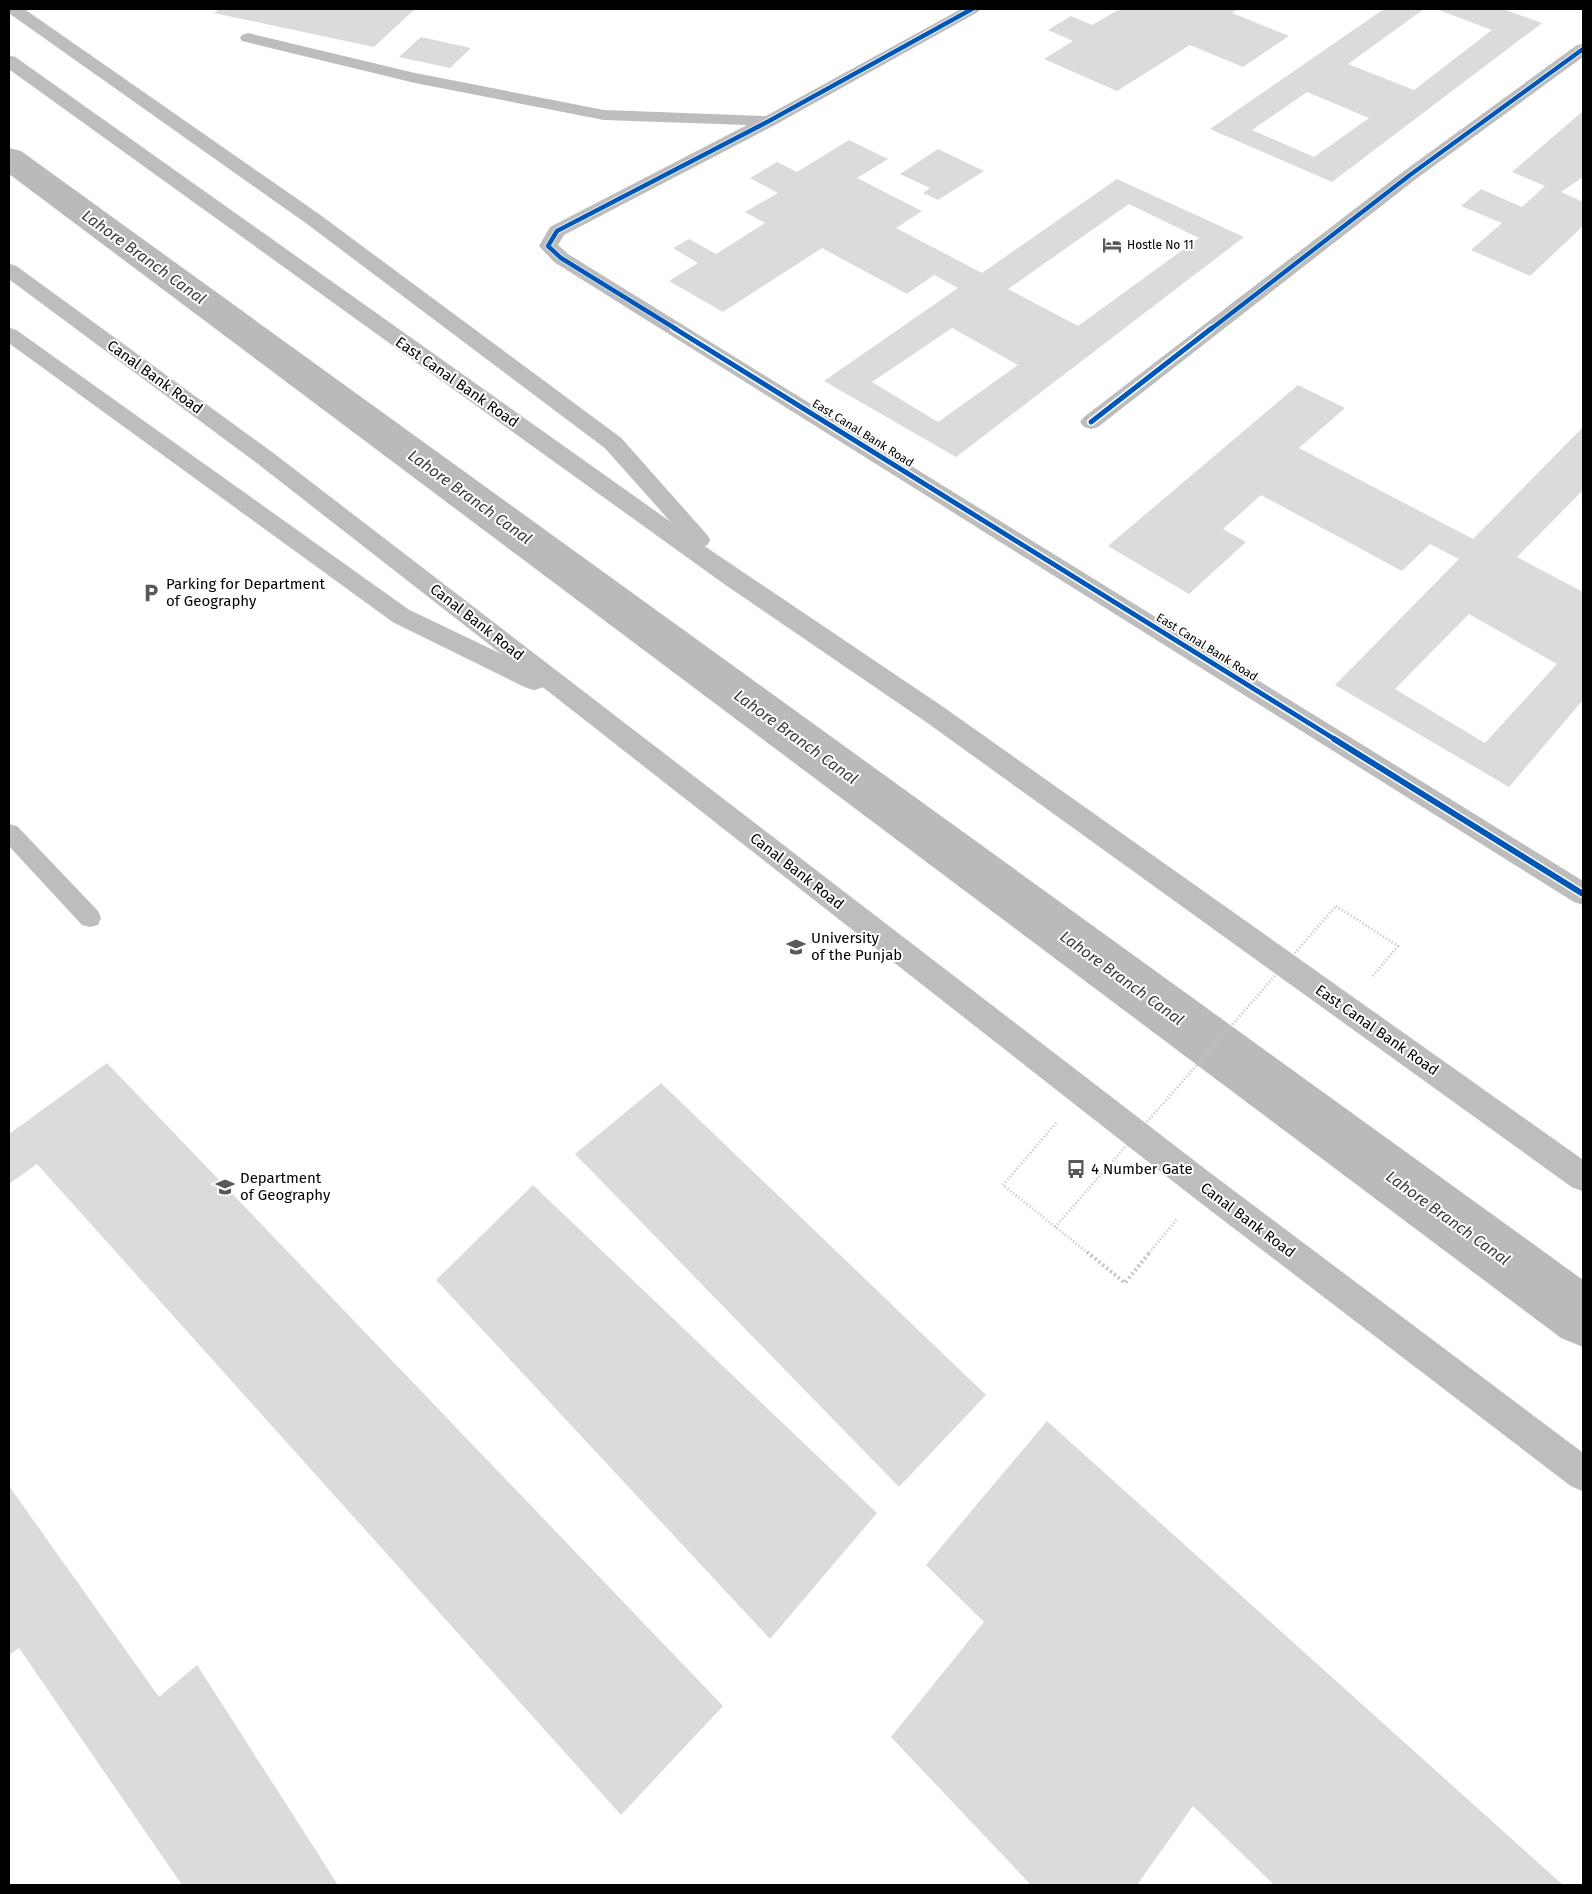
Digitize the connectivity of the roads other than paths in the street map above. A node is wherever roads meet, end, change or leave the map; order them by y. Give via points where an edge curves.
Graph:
1 (14, 9) edge
2 (972, 9) edge
3 (248, 38) dead end
4 (1583, 49) edge
5 (9, 61) edge
6 (769, 121) junction
7 (9, 270) edge
8 (9, 334) edge
9 (1091, 422) dead end
10 (731, 577) junction
11 (587, 707) junction
12 (9, 832) edge
13 (1583, 894) edge
14 (90, 918) dead end
15 (1583, 1177) edge
16 (1583, 1474) edge

1 - 10 main road via 313,219 613,443
2 - 6 main road, East Canal Bank Road
3 - 6 main road via 415,78 604,115
4 - 9 main road via 1410,175
5 - 10 main road, East Canal Bank Road
6 - 13 main road, East Canal Bank Road via 557,231 548,246 561,258
7 - 11 main road, Canal Bank Road via 266,458
8 - 11 main road via 401,616
10 - 15 main road, East Canal Bank Road via 934,714
11 - 16 main road, Canal Bank Road via 1203,1186
12 - 14 lane

